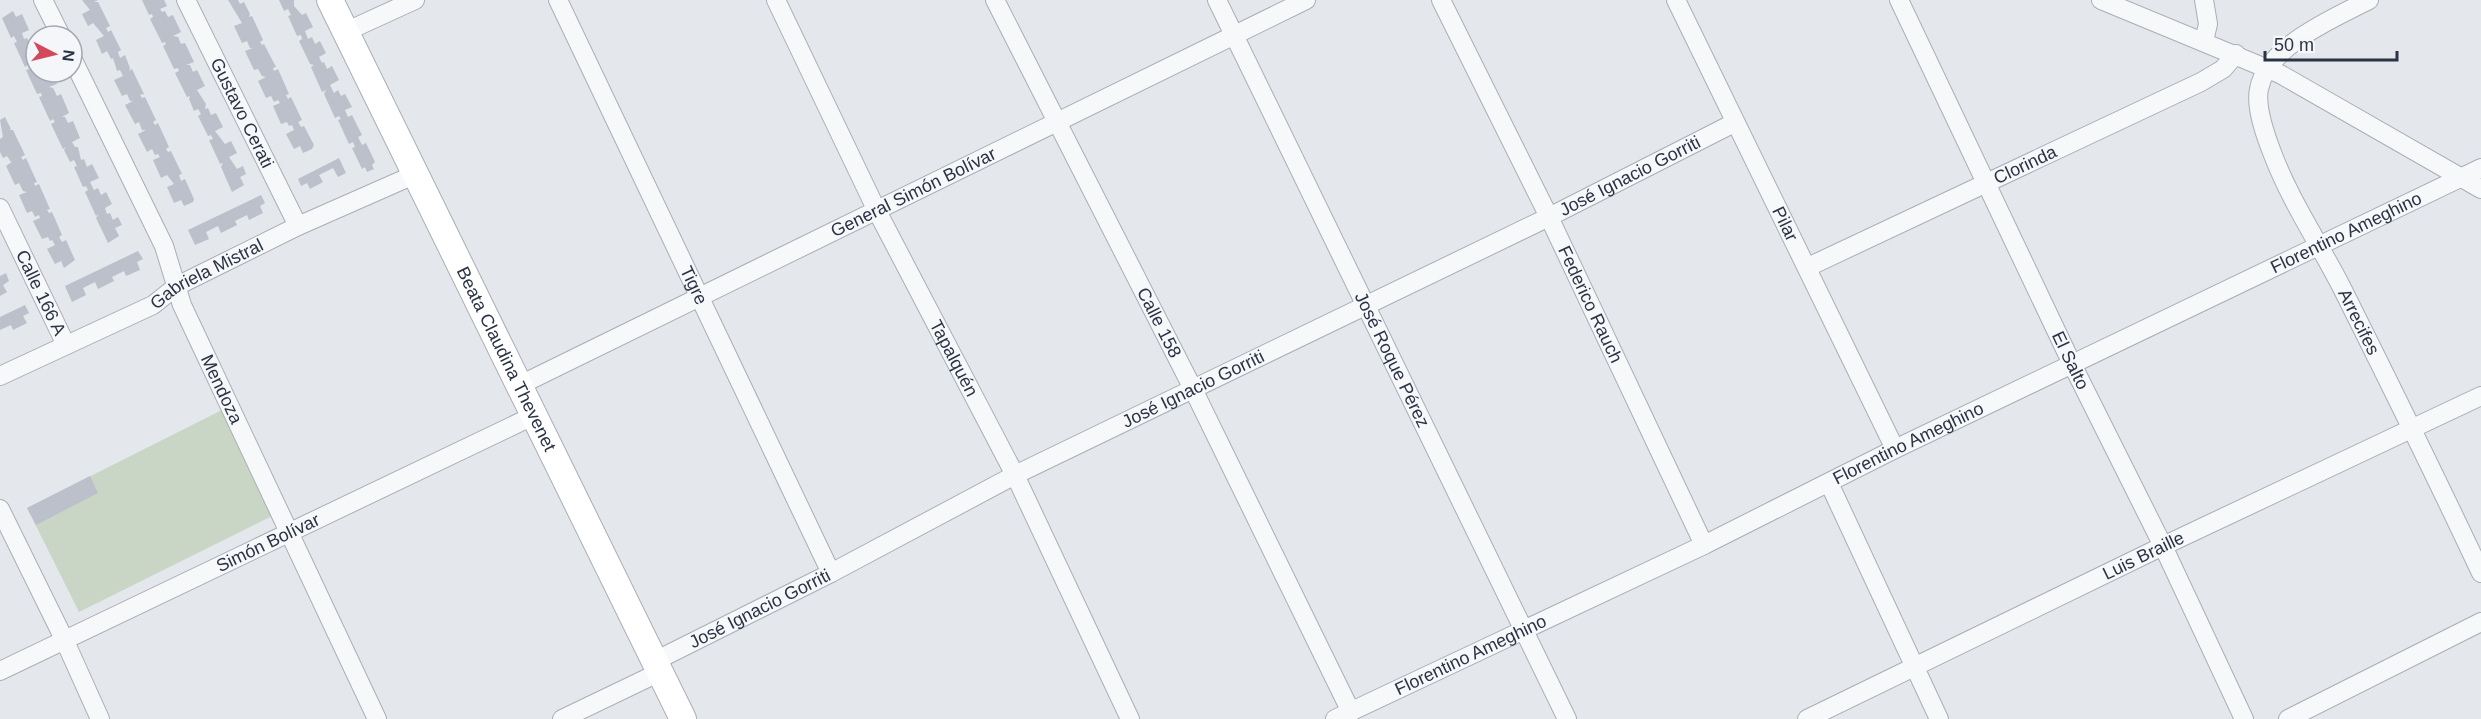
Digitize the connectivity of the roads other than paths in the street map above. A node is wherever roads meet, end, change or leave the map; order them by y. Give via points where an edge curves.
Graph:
1 (43, 0) edge
2 (186, 0) edge
3 (330, 0) edge
4 (415, 0) edge
5 (558, 0) edge
6 (776, 0) edge
7 (995, 0) edge
8 (1217, 0) edge
9 (1306, 0) edge
10 (1441, 0) edge
11 (1676, 0) edge
12 (1899, 0) edge
13 (2101, 0) edge
14 (2204, 0) edge
15 (2369, 0) edge
16 (55, 24) edge
17 (345, 32) junction
18 (1234, 35) junction
19 (2204, 41) junction
20 (2236, 54) junction
21 (2269, 69) junction
22 (84, 83) edge
23 (1056, 122) junction
24 (1734, 123) junction
25 (2481, 168) edge
26 (416, 174) junction
27 (2462, 177) junction
28 (1986, 183) junction
29 (2481, 189) edge
30 (0, 208) edge
31 (877, 211) junction
32 (1549, 217) junction
33 (298, 226) junction
34 (2320, 245) junction
35 (1808, 267) junction
36 (177, 286) junction
37 (700, 298) junction
38 (1367, 306) junction
39 (66, 345) junction
40 (2072, 364) junction
41 (0, 376) edge
42 (520, 385) junction
43 (1191, 387) junction
44 (2481, 396) edge
45 (535, 415) junction
46 (2413, 429) junction
47 (1894, 449) junction
48 (1015, 475) junction
49 (1829, 483) junction
50 (0, 509) edge
51 (289, 532) junction
52 (1704, 545) junction
53 (2163, 546) junction
54 (831, 573) junction
55 (2481, 573) edge
56 (2481, 622) edge
57 (1524, 629) junction
58 (64, 639) junction
59 (658, 667) junction
60 (1915, 668) junction
61 (0, 671) edge
62 (1343, 715) edge
63 (100, 719) edge
64 (377, 719) edge
65 (562, 719) edge
66 (683, 719) edge
67 (1130, 719) edge
68 (1567, 719) edge
69 (1807, 719) edge
70 (1939, 719) edge
71 (2244, 719) edge
72 (2288, 719) edge

1 - 16 street
2 - 33 street, Gustavo Cerati
3 - 17 main road, Beata Claudina Thevenet
4 - 17 street
5 - 37 street, Tigre
6 - 31 street, Tapalquén
7 - 23 street, Calle 158
8 - 18 street, José Roque Pérez
9 - 18 street, General Simón Bolívar
10 - 32 street, Federico Rauch
11 - 24 street, Pilar
12 - 28 street, El Salto
13 - 19 street
14 - 19 street via 2208,24
15 - 21 street via 2290,44
17 - 26 main road, Beata Claudina Thevenet
18 - 23 street, General Simón Bolívar
18 - 38 street, José Roque Pérez
19 - 20 street
20 - 21 street
20 - 28 street, Clorinda via 2223,69 2201,82
21 - 27 street
21 - 34 street, Arrecifes via 2259,88 2261,113 2273,155
22 - 36 street, Mendoza via 164,246
23 - 31 street, General Simón Bolívar
23 - 43 street, Calle 158
24 - 32 street, José Ignacio Gorriti
24 - 35 street, Pilar
25 - 27 street, Florentino Ameghino
26 - 33 street, Gabriela Mistral
26 - 42 main road, Beata Claudina Thevenet
27 - 29 street
27 - 34 street, Florentino Ameghino
28 - 35 street, Clorinda
28 - 40 street, El Salto
30 - 39 street, Calle 166 A
31 - 37 street, General Simón Bolívar
31 - 48 street, Tapalquén
32 - 38 street, José Ignacio Gorriti
32 - 52 street, Federico Rauch
33 - 36 street, Gabriela Mistral
34 - 40 street, Florentino Ameghino
34 - 46 street, Arrecifes
35 - 47 street, Pilar
36 - 39 street, Gabriela Mistral via 153,305
36 - 51 street, Mendoza
37 - 42 street, General Simón Bolívar
37 - 54 street, Tigre
38 - 43 street, José Ignacio Gorriti
38 - 57 street, José Roque Pérez
39 - 41 street, Gabriela Mistral
40 - 47 street, Florentino Ameghino
40 - 53 street, El Salto
42 - 45 main road, Beata Claudina Thevenet
43 - 48 street, José Ignacio Gorriti
43 - 62 street, Calle 158
44 - 46 street, Luis Braille
45 - 51 street, Simón Bolívar
45 - 59 main road, Beata Claudina Thevenet
46 - 53 street, Luis Braille
46 - 55 street, Arrecifes
47 - 49 street, Florentino Ameghino
48 - 54 street, José Ignacio Gorriti
48 - 67 street, Tapalquén
49 - 52 street, Florentino Ameghino
49 - 60 street
50 - 58 street
51 - 58 street, Simón Bolívar
51 - 64 street, Mendoza
52 - 57 street, Florentino Ameghino
53 - 60 street, Luis Braille
53 - 71 street, El Salto
54 - 59 street, José Ignacio Gorriti
56 - 72 street
57 - 62 street, Florentino Ameghino
57 - 68 street, José Roque Pérez
58 - 61 street, Simón Bolívar
58 - 63 street
59 - 65 street, José Ignacio Gorriti
59 - 66 main road, Beata Claudina Thevenet
60 - 69 street, Luis Braille
60 - 70 street

